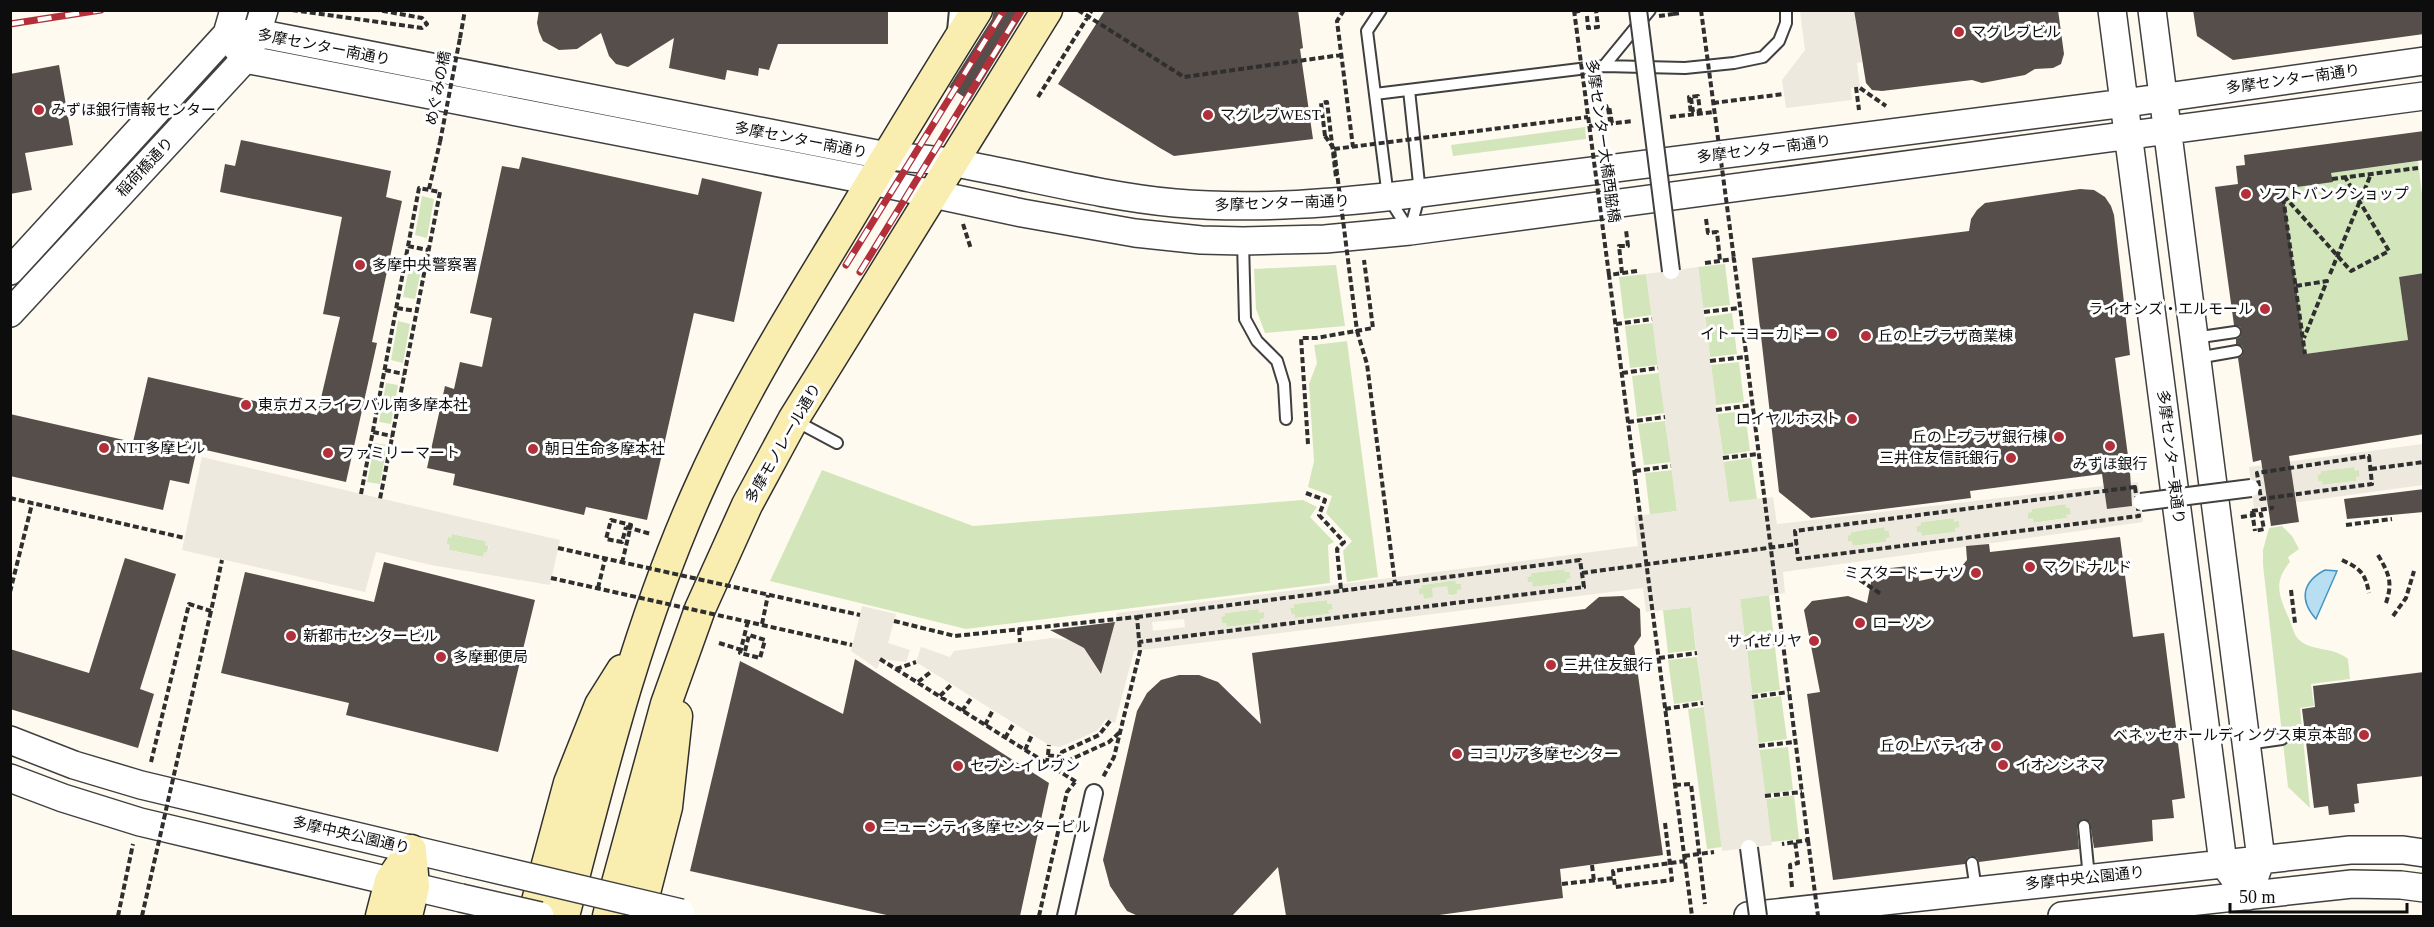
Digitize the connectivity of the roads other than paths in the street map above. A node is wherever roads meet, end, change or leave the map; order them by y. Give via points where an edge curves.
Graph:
1 (955, 10) edge
2 (977, 10) edge
3 (1047, 10) edge
4 (1381, 10) edge
5 (1638, 10) edge
6 (1650, 10) edge
7 (1786, 10) edge
8 (2112, 10) edge
9 (2152, 10) edge
10 (231, 22) edge
11 (260, 22) edge
12 (951, 52) junction
13 (244, 59) junction
14 (2424, 61) edge
15 (1604, 66) junction
16 (1409, 90) junction
17 (1375, 94) junction
18 (2424, 96) edge
19 (2163, 98) junction
20 (2125, 103) junction
21 (2167, 132) junction
22 (2129, 137) junction
23 (887, 156) junction
24 (952, 162) junction
25 (872, 181) junction
26 (1420, 193) junction
27 (933, 194) junction
28 (1388, 197) junction
29 (1410, 231) junction
30 (1243, 241) junction
31 (10, 271) edge
32 (1671, 271) dead end
33 (10, 313) edge
34 (2235, 332) dead end
35 (2195, 348) junction
36 (2237, 351) dead end
37 (1286, 419) dead end
38 (794, 420) junction
39 (837, 443) dead end
40 (2252, 488) dead end
41 (2141, 502) dead end
42 (642, 639) junction
43 (683, 654) junction
44 (2282, 739) dead end
45 (10, 740) edge
46 (2247, 744) junction
47 (10, 778) edge
48 (1094, 793) road end
49 (2084, 826) dead end
50 (1749, 848) dead end
51 (411, 850) junction
52 (2424, 852) edge
53 (2261, 858) junction
54 (1972, 863) dead end
55 (2223, 863) junction
56 (2089, 878) junction
57 (402, 884) junction
58 (2424, 888) edge
59 (1976, 891) junction
60 (2248, 896) junction
61 (688, 915) edge
62 (381, 916) edge
63 (407, 916) edge
64 (533, 916) edge
65 (540, 916) edge
66 (564, 916) edge
67 (608, 916) edge
68 (639, 916) edge
69 (1066, 916) edge
70 (1748, 916) edge
71 (1758, 916) edge
72 (2062, 916) edge

1 - 12 lane
2 - 12 main road
3 - 24 main road, 多摩モノレール通り
4 - 17 lane via 1367,31
5 - 32 street, bridge
6 - 15 lane
7 - 15 lane via 1779,41 1764,57 1685,68
8 - 20 street, 多摩センター東通り
9 - 19 street
10 - 11 street, 多摩センター南通り
10 - 13 street, 多摩センター南通り
10 - 31 street, 稲荷橋通り
11 - 13 street, 稲荷橋通り
11 - 23 street, 多摩センター南通り
12 - 23 main road
13 - 25 street, 多摩センター南通り
13 - 33 street, 稲荷橋通り
14 - 19 street, 多摩センター南通り
15 - 16 lane
16 - 17 lane
16 - 26 lane
17 - 28 lane
18 - 21 street
19 - 20 street, 多摩センター南通り
19 - 21 street
20 - 22 street, 多摩センター東通り
20 - 26 street, 多摩センター南通り
21 - 22 street, 多摩センター南通り
21 - 35 street
22 - 29 street, 多摩センター南通り
22 - 55 street, 多摩センター東通り
23 - 24 street, 多摩センター南通り
23 - 25 main road
24 - 27 main road, 多摩モノレール通り
24 - 28 street, 多摩センター南通り via 1183,203 1325,204
25 - 27 street, 多摩センター南通り
25 - 42 main road via 744,396 702,481
26 - 28 street, 多摩センター南通り
26 - 29 lane
27 - 30 street, 多摩センター南通り via 1135,233
27 - 38 main road, 多摩モノレール通り
28 - 29 lane
29 - 30 street, 多摩センター南通り
30 - 37 lane via 1245,319 1257,341 1277,361 1284,384
34 - 35 lane
35 - 36 lane
35 - 46 street
38 - 39 lane
38 - 43 main road, 多摩モノレール通り via 747,505
40 - 41 street, bridge
42 - 64 main road via 600,705 578,760
42 - 66 main road
43 - 67 main road, 多摩モノレール通り
43 - 68 main road via 667,807
44 - 46 lane
45 - 51 street, 多摩中央公園通り via 141,785
46 - 53 street
47 - 57 street via 140,822
48 - 69 street
49 - 56 lane
50 - 71 street, bridge
51 - 57 main road
51 - 61 street, 多摩中央公園通り, bridge
52 - 53 street, 多摩中央公園通り via 2350,850
53 - 55 street, 多摩中央公園通り
53 - 60 street
54 - 59 lane
55 - 56 street, 多摩中央公園通り
55 - 60 street, 多摩センター東通り
56 - 59 street, 多摩中央公園通り
57 - 62 main road
57 - 63 main road
57 - 65 street, bridge
58 - 60 street via 2352,884
59 - 70 street, 多摩中央公園通り
60 - 72 street

